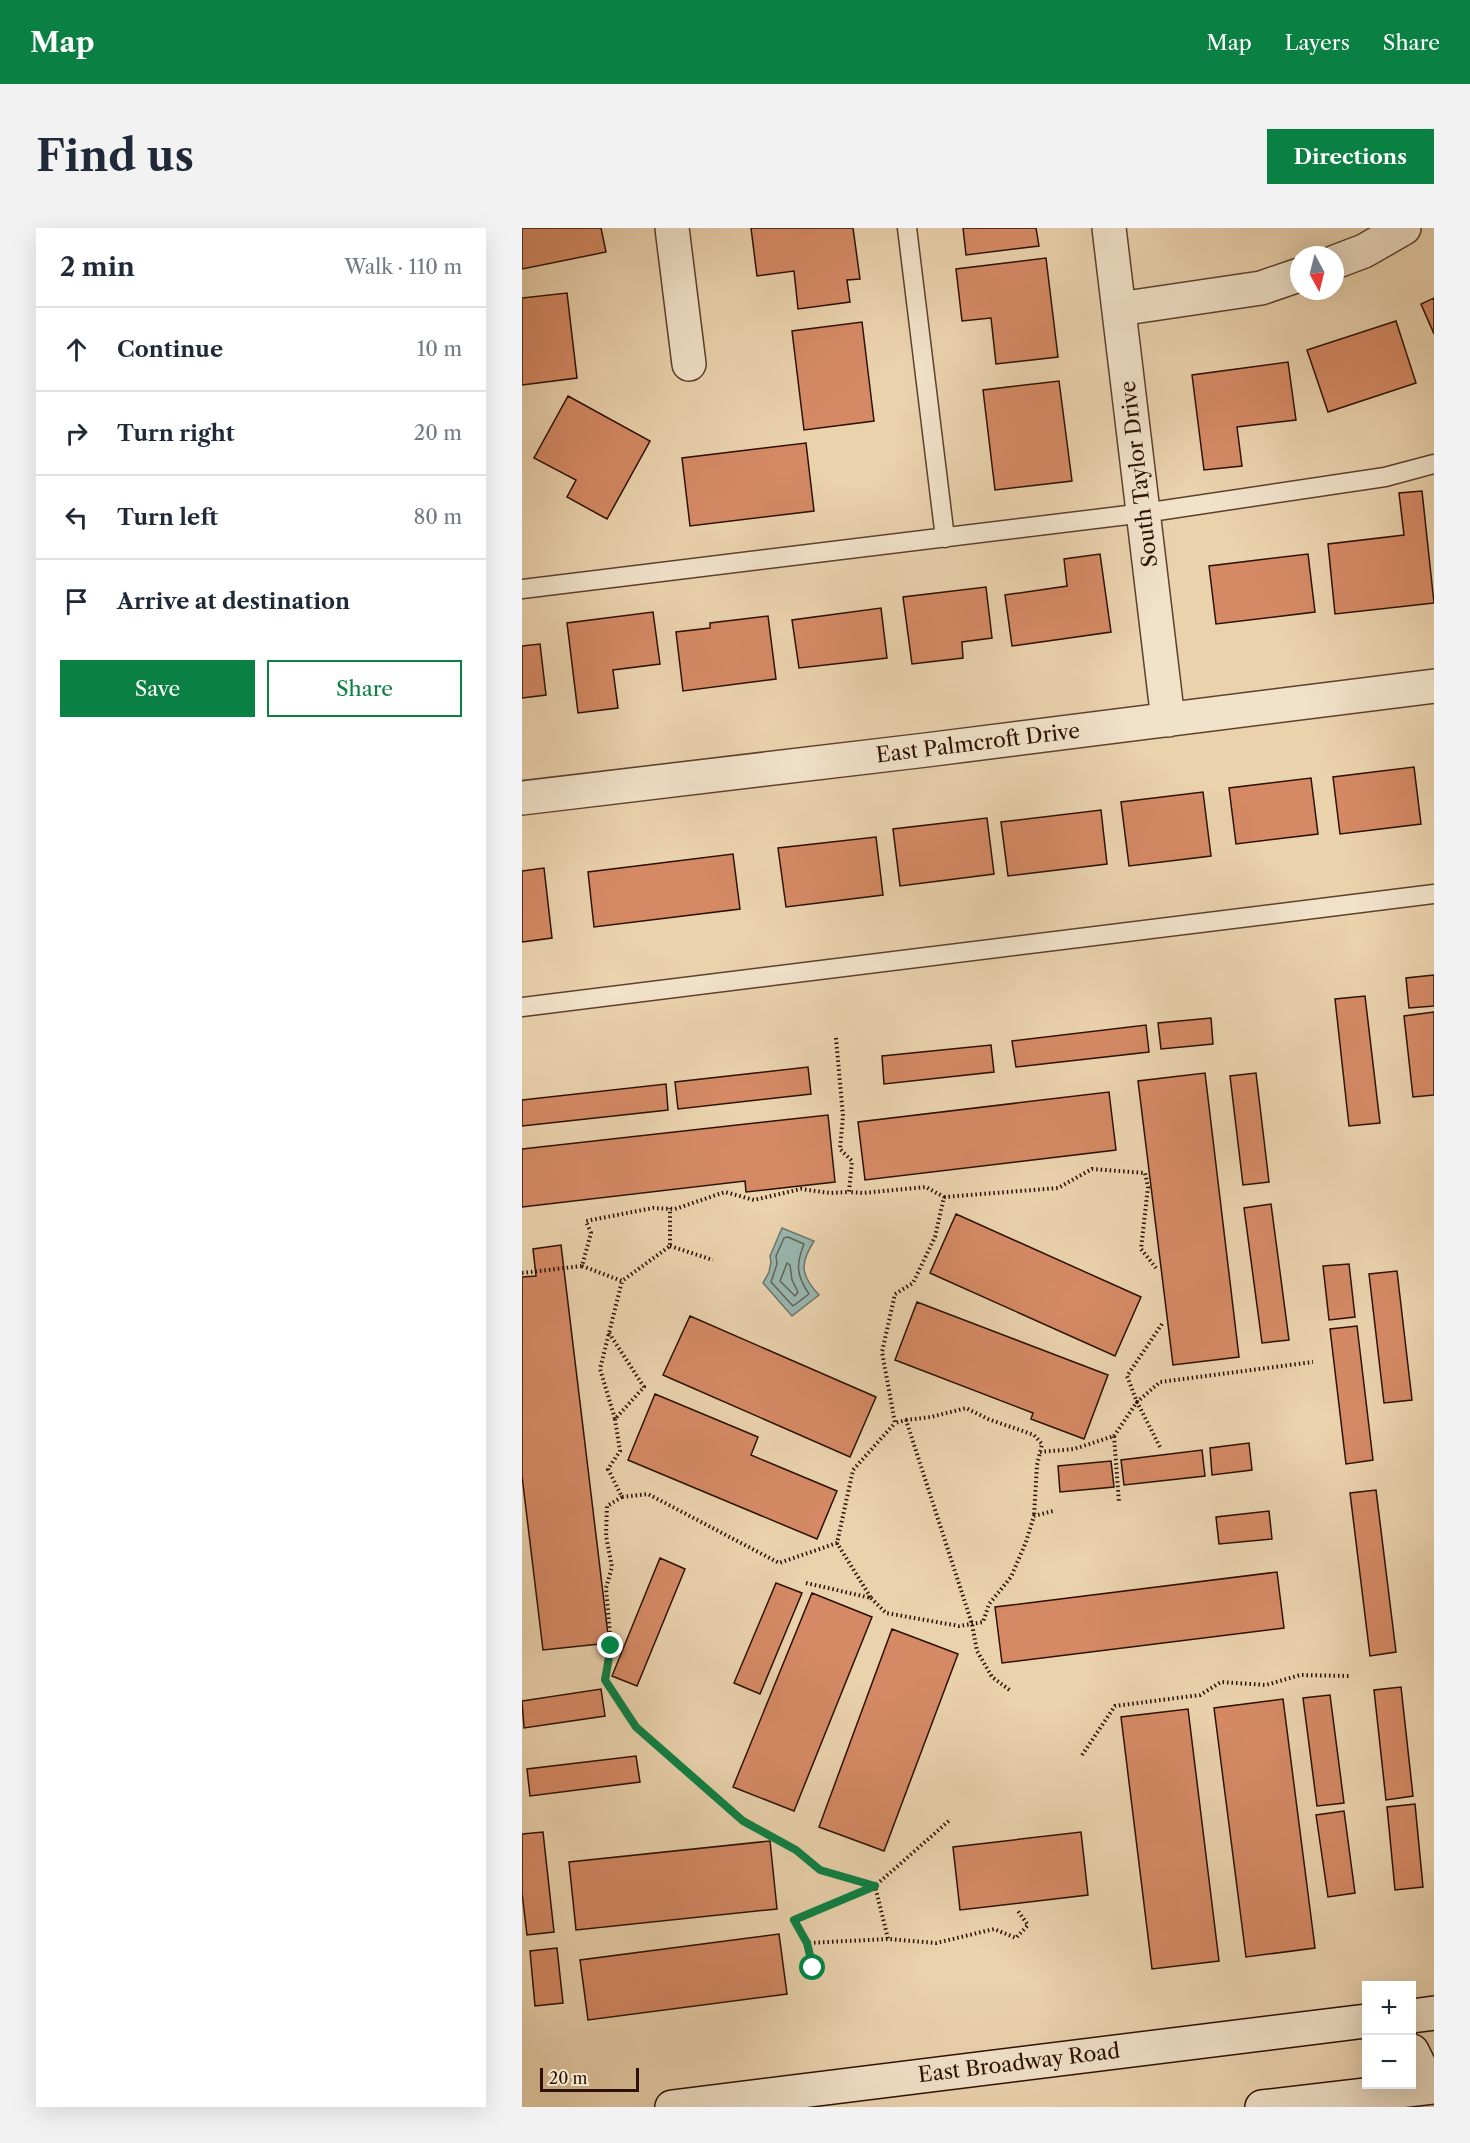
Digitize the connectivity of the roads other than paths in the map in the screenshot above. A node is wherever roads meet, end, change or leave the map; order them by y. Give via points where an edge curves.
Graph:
1 (672, 228) edge
2 (907, 228) edge
3 (1109, 228) edge
4 (1404, 228) edge
5 (1344, 259) edge
6 (1290, 277) edge
7 (1119, 309) junction
8 (689, 364) dead end
9 (1434, 464) edge
10 (1144, 513) junction
11 (945, 538) junction
12 (522, 589) edge
13 (1434, 686) edge
14 (1168, 720) junction
15 (522, 798) edge
16 (1434, 894) edge
17 (522, 1007) edge
18 (1434, 2013) edge
19 (1416, 2015) edge
20 (1362, 2021) edge
21 (1416, 2059) edge
22 (1433, 2093) edge
23 (672, 2107) edge
24 (1262, 2107) edge

1 - 8 street
2 - 11 lane
3 - 7 street, South Taylor Drive
4 - 5 street
6 - 7 street via 1261,288
7 - 10 street, South Taylor Drive
9 - 10 lane via 1385,477
10 - 11 lane
10 - 14 street, South Taylor Drive
11 - 12 lane
13 - 14 street, East Palmcroft Drive
14 - 15 street, East Palmcroft Drive
16 - 17 lane
18 - 19 street
20 - 23 street, East Broadway Road
21 - 22 street
22 - 24 street

